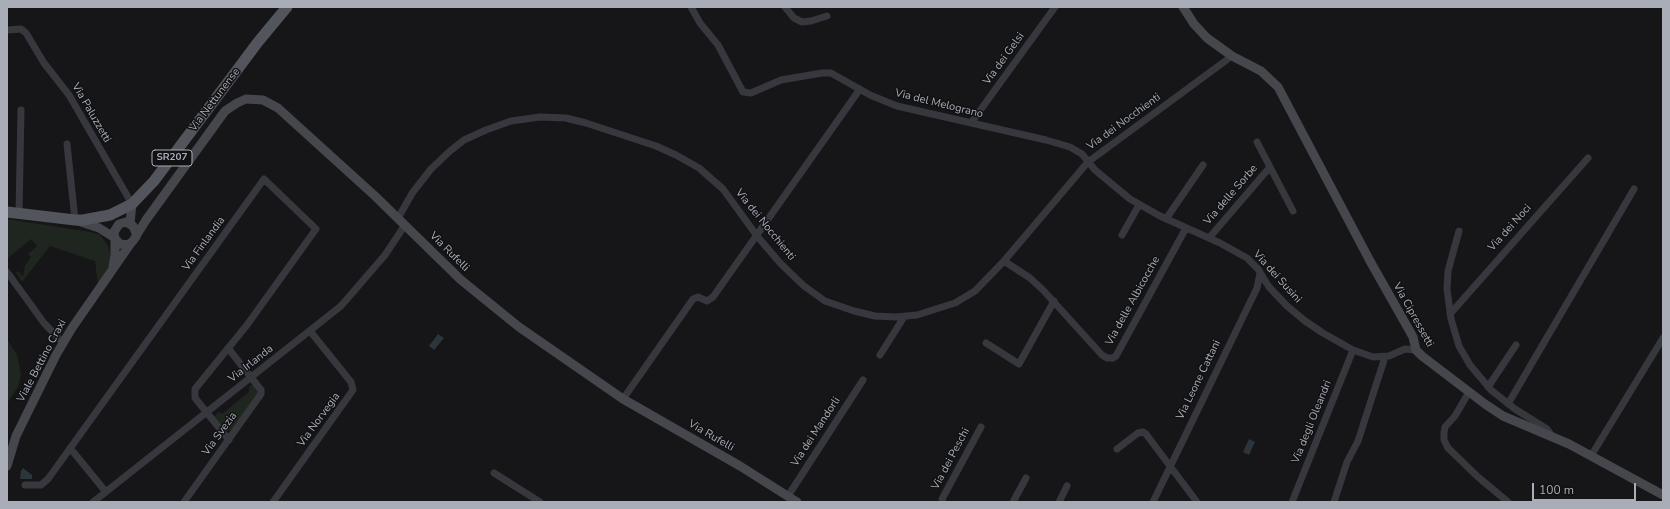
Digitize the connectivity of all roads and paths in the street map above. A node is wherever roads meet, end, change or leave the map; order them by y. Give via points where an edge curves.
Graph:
1 (287, 7) edge
2 (691, 7) edge
3 (785, 7) edge
4 (1054, 7) edge
5 (1183, 7) edge
6 (827, 16) dead end
7 (7, 30) edge
8 (1232, 56) junction
9 (860, 89) junction
10 (21, 110) dead end
11 (971, 123) junction
12 (1257, 142) dead end
13 (67, 144) dead end
14 (1588, 158) dead end
15 (1088, 162) junction
16 (1203, 165) dead end
17 (1270, 166) junction
18 (1634, 189) dead end
19 (132, 204) junction
20 (1139, 204) junction
21 (1293, 211) dead end
22 (7, 212) edge
23 (19, 214) junction
24 (112, 214) junction
25 (398, 218) junction
26 (1166, 219) junction
27 (75, 220) junction
28 (146, 220) junction
29 (128, 223) junction
30 (405, 225) junction
31 (1186, 228) junction
32 (1459, 231) dead end
33 (1122, 235) dead end
34 (757, 236) junction
35 (114, 237) junction
36 (1209, 238) junction
37 (134, 240) junction
38 (1004, 261) junction
39 (7, 272) edge
40 (1260, 273) junction
41 (110, 275) junction
42 (1268, 286) junction
43 (1054, 301) junction
44 (1248, 304) junction
45 (1450, 314) junction
46 (904, 317) junction
47 (310, 331) junction
48 (1663, 338) edge
49 (63, 343) junction
50 (986, 343) dead end
51 (1516, 345) dead end
52 (228, 348) junction
53 (1353, 350) junction
54 (1416, 350) junction
55 (880, 355) dead end
56 (1385, 357) junction
57 (252, 378) junction
58 (863, 380) dead end
59 (1488, 387) junction
60 (1469, 392) junction
61 (623, 399) junction
62 (1508, 404) junction
63 (207, 413) junction
64 (981, 427) dead end
65 (1553, 438) junction
66 (229, 440) junction
67 (70, 448) junction
68 (1117, 449) dead end
69 (1592, 456) junction
70 (7, 466) edge
71 (1169, 466) junction
72 (494, 473) dead end
73 (1026, 478) dead end
74 (25, 485) dead end
75 (1067, 486) dead end
76 (106, 492) junction
77 (1663, 495) edge
78 (788, 496) junction
79 (93, 502) edge
80 (184, 502) edge
81 (273, 502) edge
82 (540, 502) edge
83 (797, 502) edge
84 (943, 502) edge
85 (1013, 502) edge
86 (1059, 502) edge
87 (1153, 502) edge
88 (1197, 502) edge
89 (1292, 502) edge
90 (1334, 502) edge
91 (1508, 502) edge

1 - 19 main road, Via Nettunense / SR207 via 154,181
2 - 9 street, Via del Melograno via 700,23 718,44 743,92 751,92 781,80 826,73 838,76
3 - 6 street via 794,18 802,22
4 - 11 street, Via dei Gelsi
5 - 8 street, Via Cipressetti via 1200,32
7 - 19 street, Via Paluzzetti via 20,29 26,33 44,63 69,95
8 - 15 street, Via dei Nocchienti
8 - 54 street, Via Cipressetti via 1266,74 1280,91 1413,337
9 - 11 street, Via del Melograno via 897,106
9 - 34 street
10 - 23 street
11 - 15 street, Via del Melograno via 1070,147 1082,154
12 - 17 street, Via delle Sorbe
13 - 27 street
14 - 45 street, Via dei Noci
15 - 20 street, Via dei Susini via 1112,186
15 - 38 street, Via dei Nocchienti
16 - 26 street
17 - 21 street, Via delle Sorbe
17 - 36 street, Via delle Sorbe
18 - 62 street
19 - 24 main road, Via Nettunense / SR207
19 - 29 street
20 - 26 street, Via dei Susini
20 - 33 street
22 - 23 main road, Via Nettunense / SR207
23 - 27 main road, Via Nettunense / SR207
24 - 27 main road, Via Nettunense / SR207
24 - 29 street
24 - 35 street via 111,227
25 - 28 street, Via Rufelli via 280,110 263,100 251,99 237,103 222,115
25 - 30 street, Via Rufelli
25 - 34 street, Via dei Nocchienti via 427,174 457,145 507,122 553,117 581,121 639,140 689,162 723,189
26 - 31 street, Via dei Susini
27 - 35 street via 99,228
28 - 29 street
28 - 37 street, Via Rufelli
29 - 35 street via 117,226
29 - 37 street via 135,229
30 - 47 street, Via Irlanda via 385,256 352,295
30 - 61 street, Via Rufelli via 486,302 526,333
31 - 36 street, Via dei Susini
31 - 43 street, Via delle Albicocche via 1114,358 1102,355
32 - 45 street via 1448,271 1447,295
34 - 46 street, Via dei Nocchienti via 796,278 825,301 861,313
34 - 61 street via 712,298 707,301 696,297 692,300
35 - 37 street via 117,242 124,245
35 - 41 street via 115,258
36 - 40 street, Via dei Susini via 1243,256
37 - 41 street, Viale Bettino Craxi
38 - 43 street, Via delle Albicocche via 1030,278
38 - 46 street, Via dei Nocchienti via 979,288 963,298 930,312
39 - 49 street via 46,326
40 - 42 street, Via dei Susini
40 - 44 street, Via Leone Cattani via 1258,285
41 - 49 street, Viale Bettino Craxi
42 - 44 street, Via Leone Cattani via 1259,291
42 - 53 street, Via dei Susini via 1305,321
43 - 50 street via 1019,364
44 - 71 street, Via Leone Cattani
45 - 59 street via 1462,352
46 - 55 street
47 - 57 street, Via Irlanda
47 - 81 street, Via Norvegia via 351,382 353,389
48 - 69 street
49 - 70 street, Viale Bettino Craxi via 16,436
51 - 59 street
52 - 57 street
52 - 63 street, Via Finlandia via 194,390 195,398
52 - 67 street, Via Finlandia via 316,229 264,179
53 - 56 street, Via dei Susini via 1373,357
53 - 89 street, Via degli Oleandri
54 - 56 street, Via dei Susini via 1405,349
54 - 60 street, Via Cipressetti
56 - 90 street via 1358,441 1347,462
57 - 63 street, Via Irlanda
57 - 66 street, Via Svezia via 261,390 260,395
58 - 78 street, Via dei Mandorli
59 - 62 street
60 - 65 street, Via Cipressetti via 1509,419
60 - 91 street via 1455,416 1445,427 1444,440 1448,448
61 - 78 street, Via Rufelli
62 - 65 street via 1548,431
63 - 66 street, Via Finlandia
63 - 76 street, Via Irlanda
64 - 84 street, Via dei Peschi via 942,499
65 - 69 street, Via Cipressetti
66 - 80 street, Via Svezia
67 - 74 street, Via Finlandia via 44,483 37,486
67 - 76 street
68 - 71 street via 1142,432 1148,436
69 - 77 street, Via Cipressetti
71 - 87 street, Via Leone Cattani
71 - 88 street
72 - 82 street
73 - 85 street
75 - 86 street
76 - 79 street, Via Irlanda
78 - 83 street, Via Rufelli

